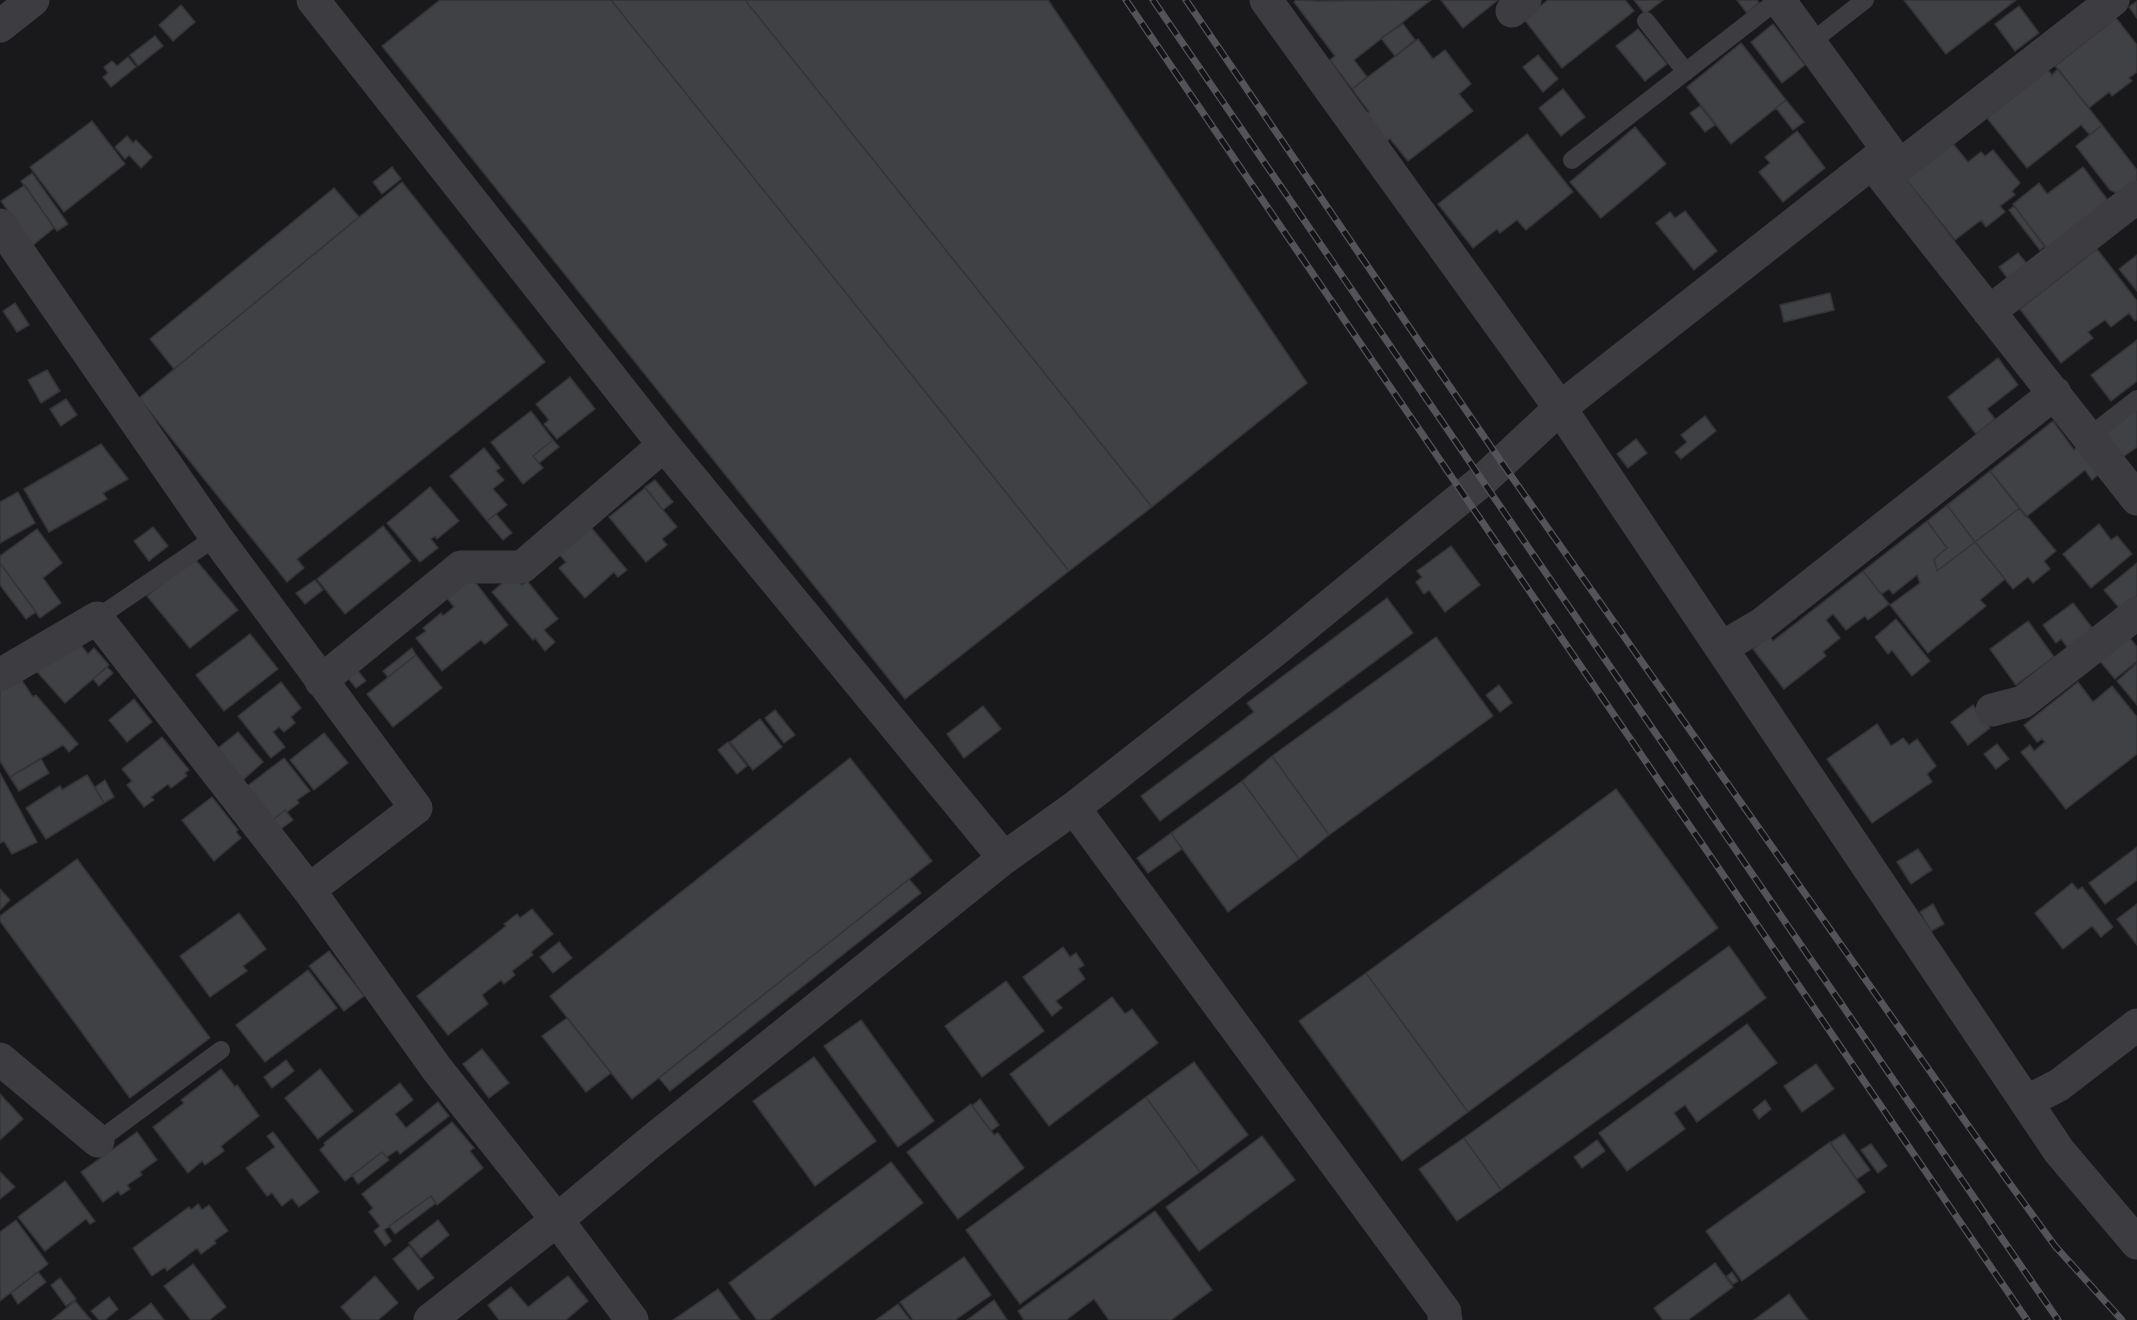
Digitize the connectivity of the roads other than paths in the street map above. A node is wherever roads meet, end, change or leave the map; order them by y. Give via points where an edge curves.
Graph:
1 (33, 0) edge
2 (313, 0) edge
3 (1266, 0) edge
4 (1779, 0) edge
5 (1865, 0) edge
6 (2113, 0) edge
7 (1646, 21) dead end
8 (0, 26) edge
9 (1810, 43) junction
10 (1686, 72) junction
11 (1572, 160) dead end
12 (1878, 170) junction
13 (2137, 197) edge
14 (0, 225) edge
15 (1989, 312) junction
16 (2055, 393) junction
17 (2137, 399) edge
18 (1560, 408) junction
19 (2088, 437) junction
20 (664, 445) junction
21 (2137, 499) edge
22 (216, 537) junction
23 (2137, 613) edge
24 (97, 618) junction
25 (1721, 648) junction
26 (0, 675) edge
27 (321, 681) junction
28 (1992, 710) dead end
29 (1074, 808) junction
30 (1004, 858) junction
31 (309, 891) junction
32 (2137, 1025) edge
33 (221, 1050) dead end
34 (0, 1059) edge
35 (2026, 1102) junction
36 (98, 1141) joint
37 (557, 1220) junction
38 (2137, 1243) edge
39 (430, 1320) edge
40 (632, 1320) edge
41 (1446, 1320) edge

1 - 8 street
2 - 20 street
3 - 18 street
4 - 9 street
4 - 10 lane
5 - 9 lane
6 - 12 street
7 - 10 lane
9 - 12 street via 1888,150
10 - 11 lane
12 - 15 street
12 - 18 street
13 - 15 street
14 - 22 street
15 - 16 street
16 - 19 street
16 - 25 street via 1762,624
17 - 19 lane
18 - 25 street
18 - 29 street via 1483,480
19 - 21 street
20 - 27 street via 522,567 462,567
20 - 30 street
22 - 24 lane
22 - 27 street
23 - 28 street via 2023,702
24 - 26 street
24 - 31 street
25 - 35 street
27 - 31 street via 416,808
29 - 30 street
29 - 41 street via 1445,1312
30 - 37 street
31 - 37 street via 436,1069
32 - 35 street via 2059,1085
33 - 36 lane
34 - 36 street
35 - 38 street via 2059,1151
37 - 39 street
37 - 40 street

